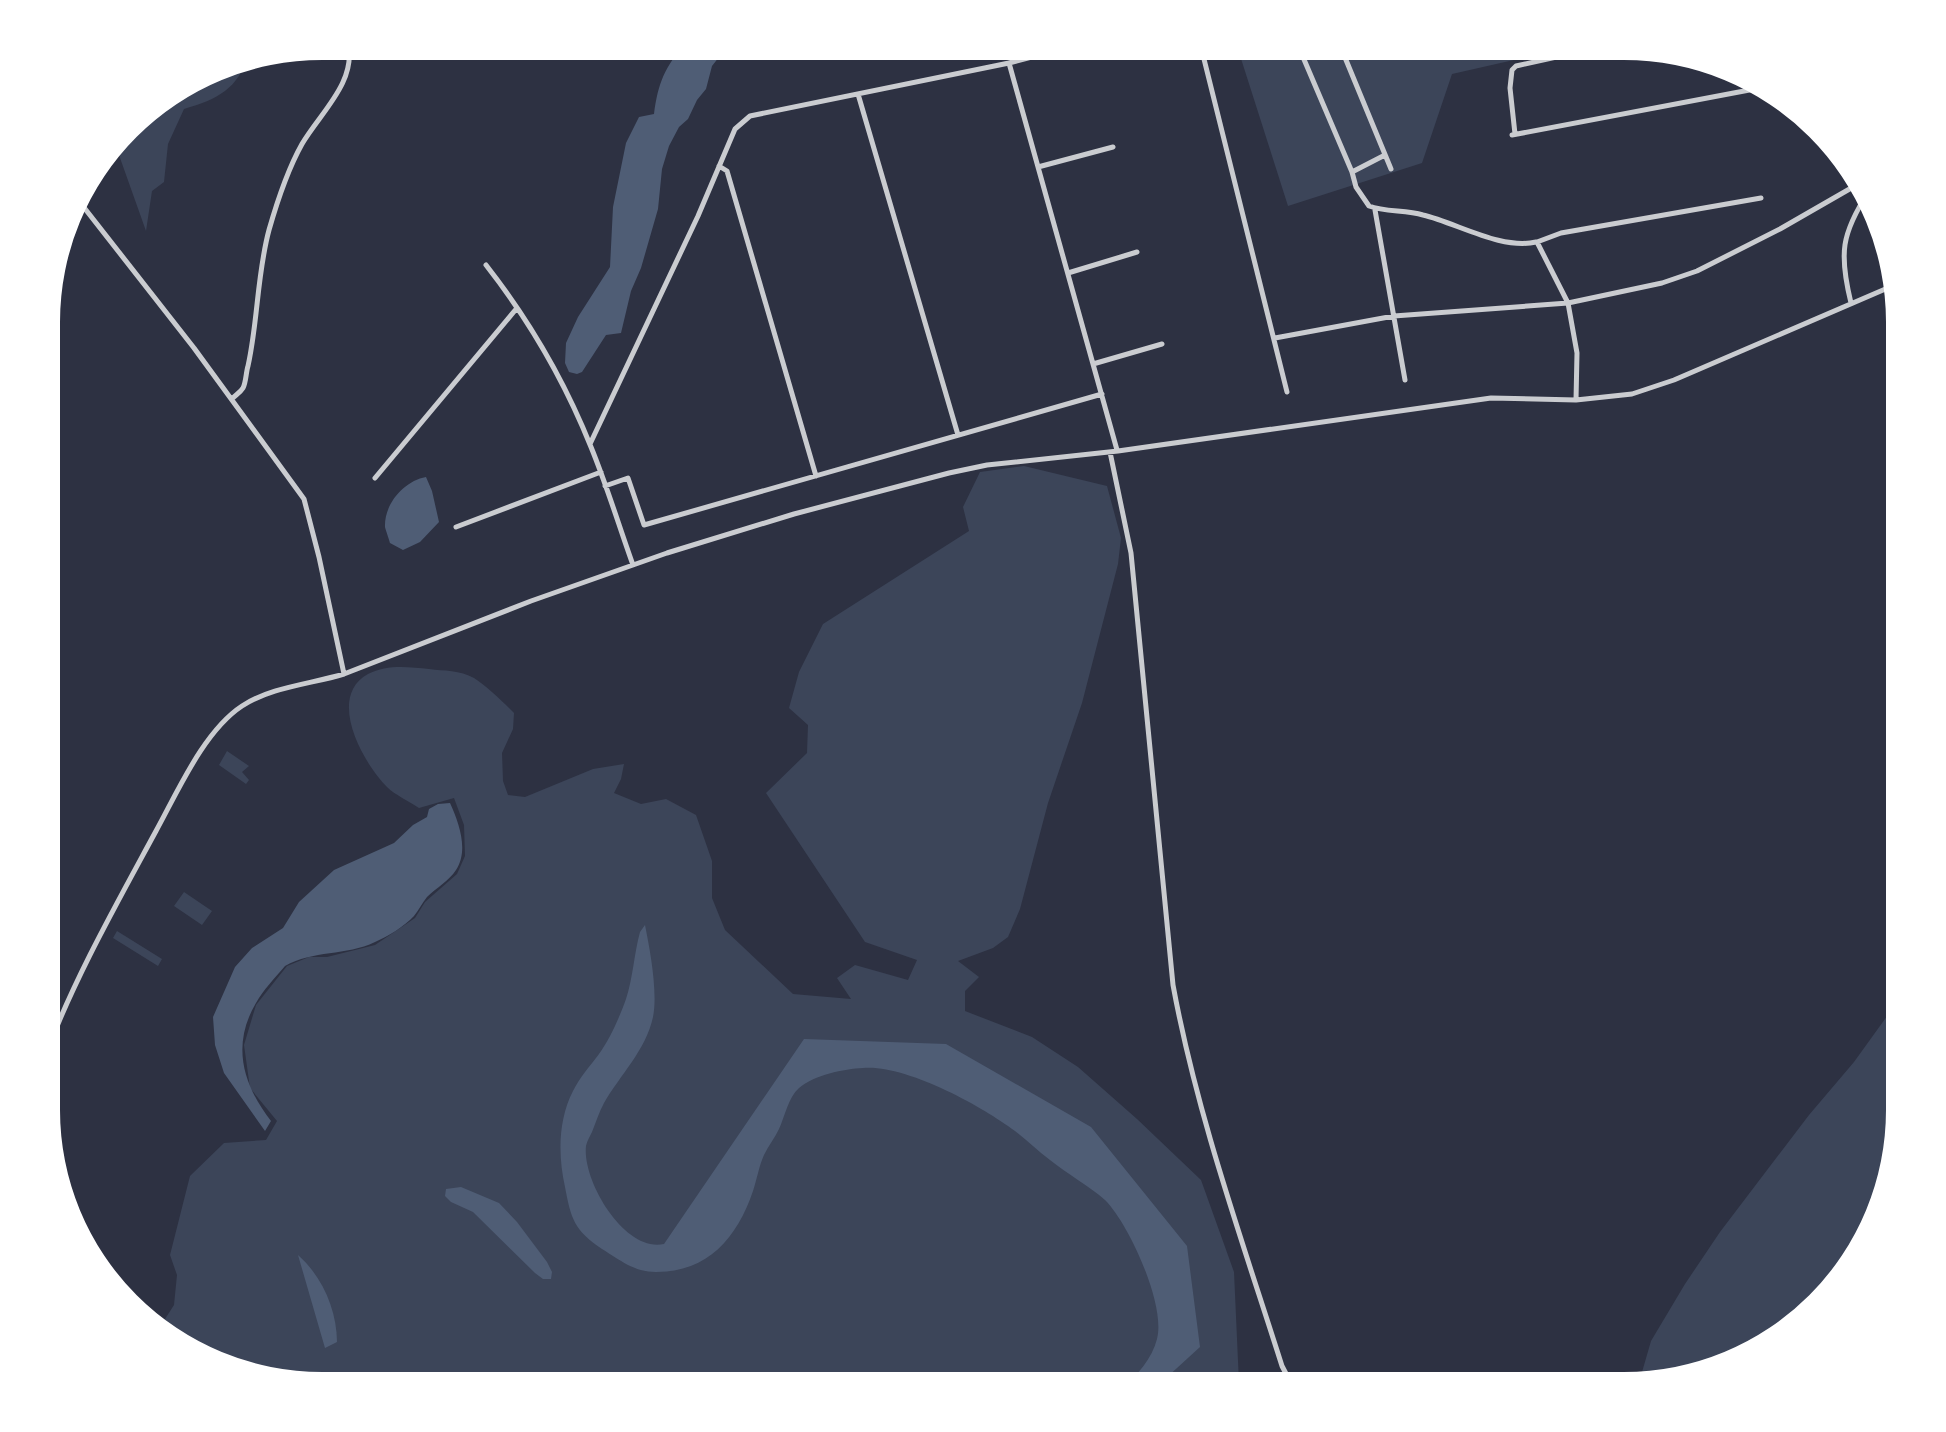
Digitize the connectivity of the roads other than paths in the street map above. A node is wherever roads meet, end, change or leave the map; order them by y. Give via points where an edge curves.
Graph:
1 (348, 60) edge
2 (1018, 61) edge
3 (1204, 61) edge
4 (1304, 61) edge
5 (1346, 61) edge
6 (1539, 61) edge
7 (1008, 63) junction
8 (1746, 91) edge
9 (858, 94) junction
10 (1112, 148) dead end
11 (1385, 155) junction
12 (719, 166) junction
13 (1038, 167) junction
14 (1391, 169) dead end
15 (1352, 172) junction
16 (1848, 188) edge
17 (1761, 198) dead end
18 (1860, 207) edge
19 (1375, 208) junction
20 (86, 209) edge
21 (1537, 242) junction
22 (1138, 252) dead end
23 (486, 264) dead end
24 (1068, 273) junction
25 (1884, 289) edge
26 (1568, 303) junction
27 (1851, 303) junction
28 (517, 308) junction
29 (1394, 316) junction
30 (1275, 338) junction
31 (1162, 344) dead end
32 (1093, 364) junction
33 (1404, 380) dead end
34 (1288, 392) dead end
35 (1102, 394) junction
36 (232, 399) junction
37 (1576, 400) junction
38 (958, 435) junction
39 (590, 444) junction
40 (1114, 452) junction
41 (600, 472) junction
42 (816, 476) junction
43 (375, 478) dead end
44 (605, 486) junction
45 (456, 527) dead end
46 (632, 565) junction
47 (344, 674) junction
48 (61, 1016) edge
49 (1285, 1372) edge

1 - 36 street via 336,98 302,144 269,230 252,345 242,388
2 - 7 street
3 - 30 street
4 - 15 street
5 - 11 street
6 - 8 street via 1512,70 1514,135
7 - 9 street
7 - 13 street
9 - 12 street via 750,116 735,129
9 - 38 street
10 - 13 street
11 - 14 street
11 - 15 street
12 - 39 street
12 - 42 street via 727,171
13 - 24 street
15 - 19 street via 1363,200
16 - 26 street via 1683,278
17 - 21 street
18 - 27 street via 1842,260
19 - 21 street via 1427,216 1506,242
19 - 29 street
20 - 36 street
21 - 26 street
22 - 24 street
23 - 28 street
24 - 32 street
25 - 27 street
26 - 29 street
26 - 37 street
27 - 37 street via 1674,380 1632,394
28 - 39 street
28 - 43 street
29 - 30 street
29 - 33 street
30 - 34 street
31 - 32 street
32 - 35 street
35 - 38 street
35 - 40 street
36 - 47 street via 304,499
37 - 40 street via 1491,398
38 - 42 street
39 - 41 street
40 - 46 street via 949,473
40 - 49 street via 1131,553 1173,985 1210,1137
41 - 44 street
41 - 45 street
42 - 44 street via 644,525 628,478
44 - 46 street
46 - 47 street
47 - 48 street via 259,697 220,726 94,943

